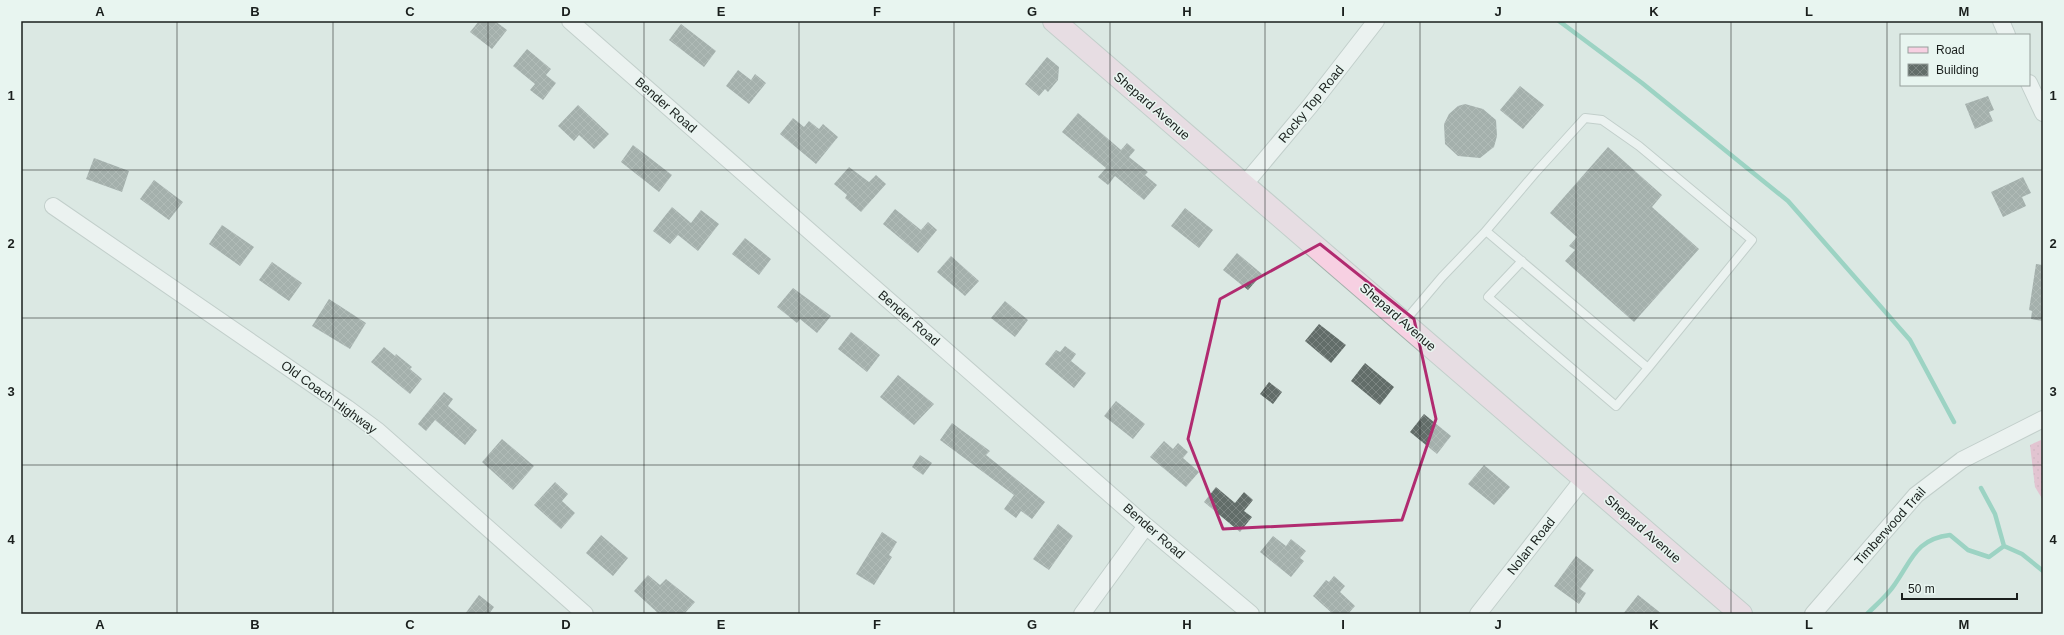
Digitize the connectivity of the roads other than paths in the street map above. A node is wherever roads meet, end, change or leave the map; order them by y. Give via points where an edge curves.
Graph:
1 (570, 21) edge
2 (1054, 21) edge
3 (1376, 21) edge
4 (2001, 21) edge
5 (2007, 34) edge
6 (2030, 85) edge
7 (2043, 113) edge
8 (1244, 186) junction
9 (53, 206) dead end
10 (1485, 232) junction
11 (1522, 261) junction
12 (1404, 322) junction
13 (1648, 368) junction
14 (2043, 419) edge
15 (1584, 478) junction
16 (1146, 526) junction
17 (585, 614) edge
18 (1082, 614) edge
19 (1251, 614) edge
20 (1478, 614) edge
21 (1741, 614) edge
22 (1813, 614) edge

1 - 16 street, Bender Road
2 - 8 main road, Shepard Avenue
3 - 8 street, Rocky Top Road
4 - 5 street
6 - 7 street
8 - 12 main road, Shepard Avenue
9 - 17 street, Old Coach Highway via 372,426
10 - 11 lane
10 - 12 lane
10 - 13 lane via 1585,118 1602,120 1639,146 1752,240
11 - 13 lane
11 - 13 lane via 1488,297 1616,406
12 - 15 main road, Shepard Avenue
14 - 22 street, Timberwood Trail via 1962,460 1916,495
15 - 20 street, Nolan Road
15 - 21 main road, Shepard Avenue
16 - 18 street
16 - 19 street, Bender Road

